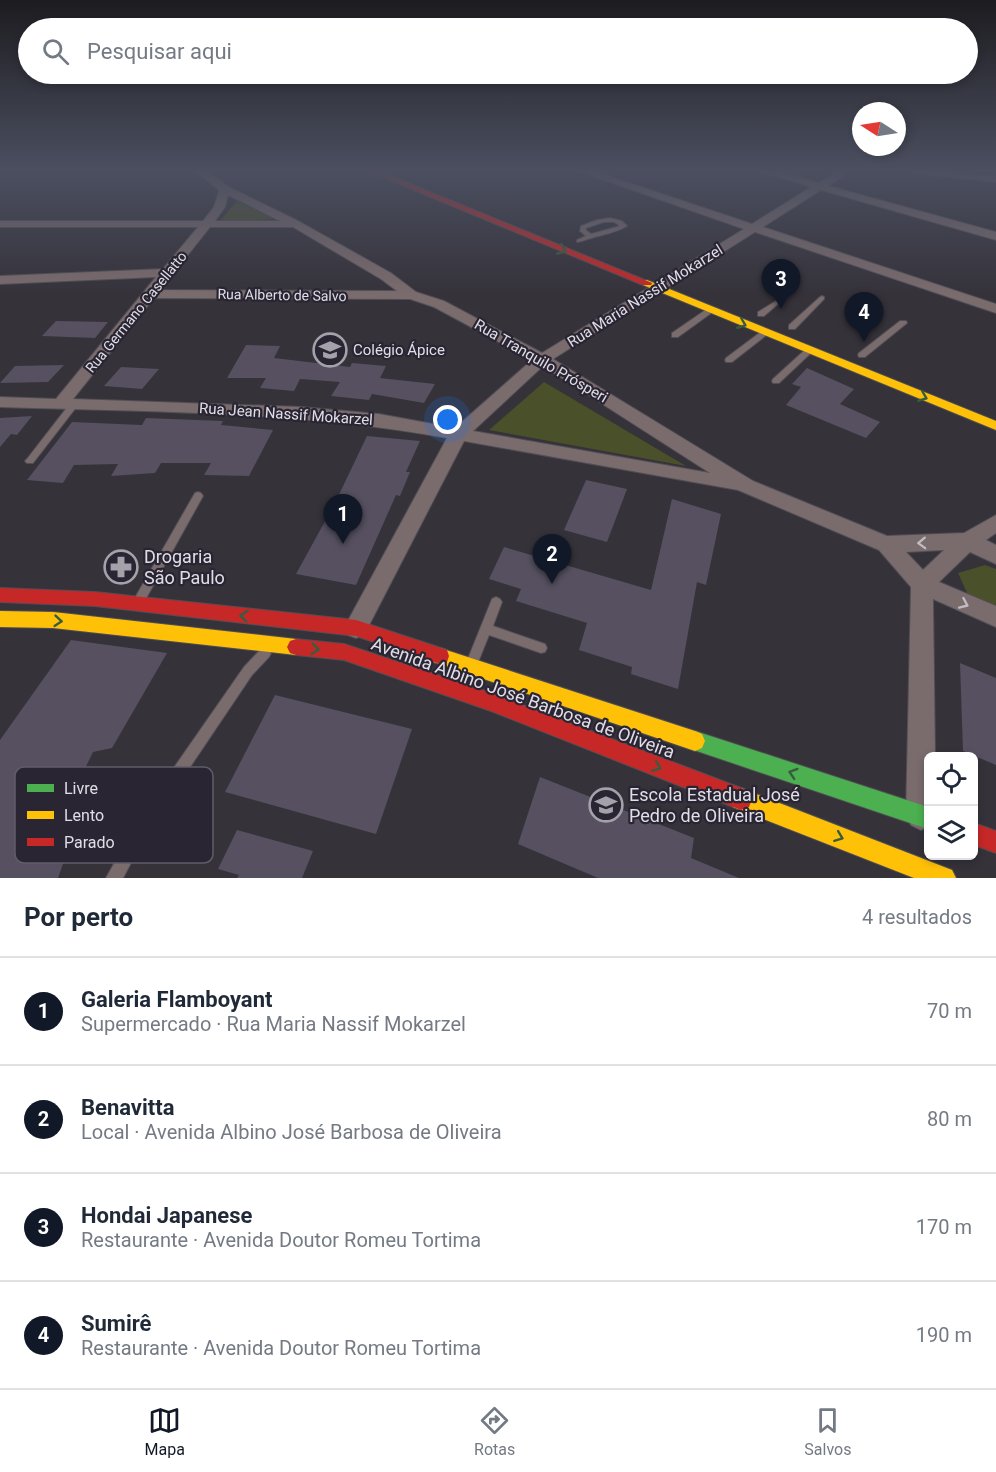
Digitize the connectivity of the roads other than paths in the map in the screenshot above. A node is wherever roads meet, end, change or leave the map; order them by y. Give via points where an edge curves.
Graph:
1 (215, 212) edge
2 (272, 212) edge
3 (471, 212) edge
4 (514, 212) edge
5 (706, 212) edge
6 (780, 212) edge
7 (910, 212) edge
8 (0, 224) edge
9 (296, 224) junction
10 (206, 225) junction
11 (754, 228) junction
12 (996, 236) edge
13 (584, 238) junction
14 (167, 273) junction
15 (673, 279) junction
16 (0, 280) edge
17 (656, 289) junction
18 (153, 294) junction
19 (411, 295) junction
20 (822, 298) dead end
21 (776, 303) dead end
22 (996, 309) edge
23 (750, 310) junction
24 (710, 311) junction
25 (903, 323) dead end
26 (792, 327) junction
27 (765, 333) junction
28 (812, 334) dead end
29 (675, 335) dead end
30 (809, 351) junction
31 (857, 353) joint
32 (542, 360) junction
33 (729, 360) dead end
34 (882, 363) dead end
35 (776, 381) dead end
36 (0, 402) edge
37 (69, 403) junction
38 (996, 426) edge
39 (458, 435) junction
40 (30, 461) dead end
41 (746, 486) junction
42 (198, 496) dead end
43 (996, 523) edge
44 (968, 541) junction
45 (886, 544) junction
46 (996, 555) edge
47 (922, 584) junction
48 (0, 595) edge
49 (496, 603) dead end
50 (137, 604) junction
51 (996, 618) edge
52 (0, 619) edge
53 (356, 628) junction
54 (485, 628) junction
55 (273, 645) junction
56 (542, 648) dead end
57 (471, 666) junction
58 (182, 767) edge
59 (925, 806) edge
60 (924, 816) edge
61 (978, 835) edge
62 (996, 842) edge
63 (122, 863) edge
64 (114, 878) edge
65 (944, 878) edge

1 - 10 street, Rua Germano Casellatto
2 - 9 street, Rua Tranquilo Prósperi
3 -> 17 main road
4 - 13 main road
5 - 11 street
6 - 11 street, Rua Maria Nassif Mokarzel
7 - 12 street
8 - 10 street
9 - 10 street
9 - 19 street, Rua Tranquilo Prósperi via 386,276
10 - 14 street, Rua Germano Casellatto
11 - 15 street, Rua Maria Nassif Mokarzel
11 - 22 street
13 - 13 lane via 608,234 624,226 612,220 597,222 583,227
13 - 15 main road
14 - 16 street
14 - 18 street, Rua Germano Casellatto
15 - 17 street, Rua Maria Nassif Mokarzel
15 - 23 main road
17 - 24 main road
17 - 32 street, Rua Maria Nassif Mokarzel
18 - 19 street, Rua Alberto de Salvo
18 - 37 street, Rua Germano Casellatto
19 - 32 street, Rua Tranquilo Prósperi via 439,304
20 - 26 lane
21 - 23 lane
23 - 26 main road
24 -> 27 main road
24 - 29 lane
25 - 31 lane
26 - 28 main road
27 - 30 main road
27 - 33 lane
30 - 35 lane
30 -> 38 main road
31 - 34 main road
32 - 39 street, Rua Maria Nassif Mokarzel
32 - 41 street, Rua Tranquilo Prósperi
36 - 37 street, Rua Jean Nassif Mokarzel
37 - 39 street, Rua Jean Nassif Mokarzel via 301,412 379,420
37 - 40 lane
39 - 41 street, Rua Jean Nassif Mokarzel
39 - 53 street, Rua Maria Nassif Mokarzel
41 - 45 street, Rua Tranquilo Prósperi
42 - 50 lane
43 - 44 street
44 -> 45 street, Rua Tranquilo Prósperi
44 - 46 street, Rua Tranquilo Prósperi
44 - 47 street
45 - 47 street, Rua Tranquilo Prósperi
47 -> 51 street, Rua Tranquilo Prósperi
47 - 59 street
48 - 50 main road, Avenida Albino José Barbosa de Oliveira
49 - 54 lane
53 -> 50 main road, Avenida Albino José Barbosa de Oliveira
52 -> 55 main road, Avenida Albino José Barbosa de Oliveira via 53,620
53 - 57 main road, Avenida Albino José Barbosa de Oliveira
54 - 56 lane
54 - 57 lane
55 - 58 lane via 248,671
55 -> 65 main road, Avenida Albino José Barbosa de Oliveira via 344,652 491,702
60 -> 57 main road, Avenida Albino José Barbosa de Oliveira
61 - 62 main road
63 - 64 lane

